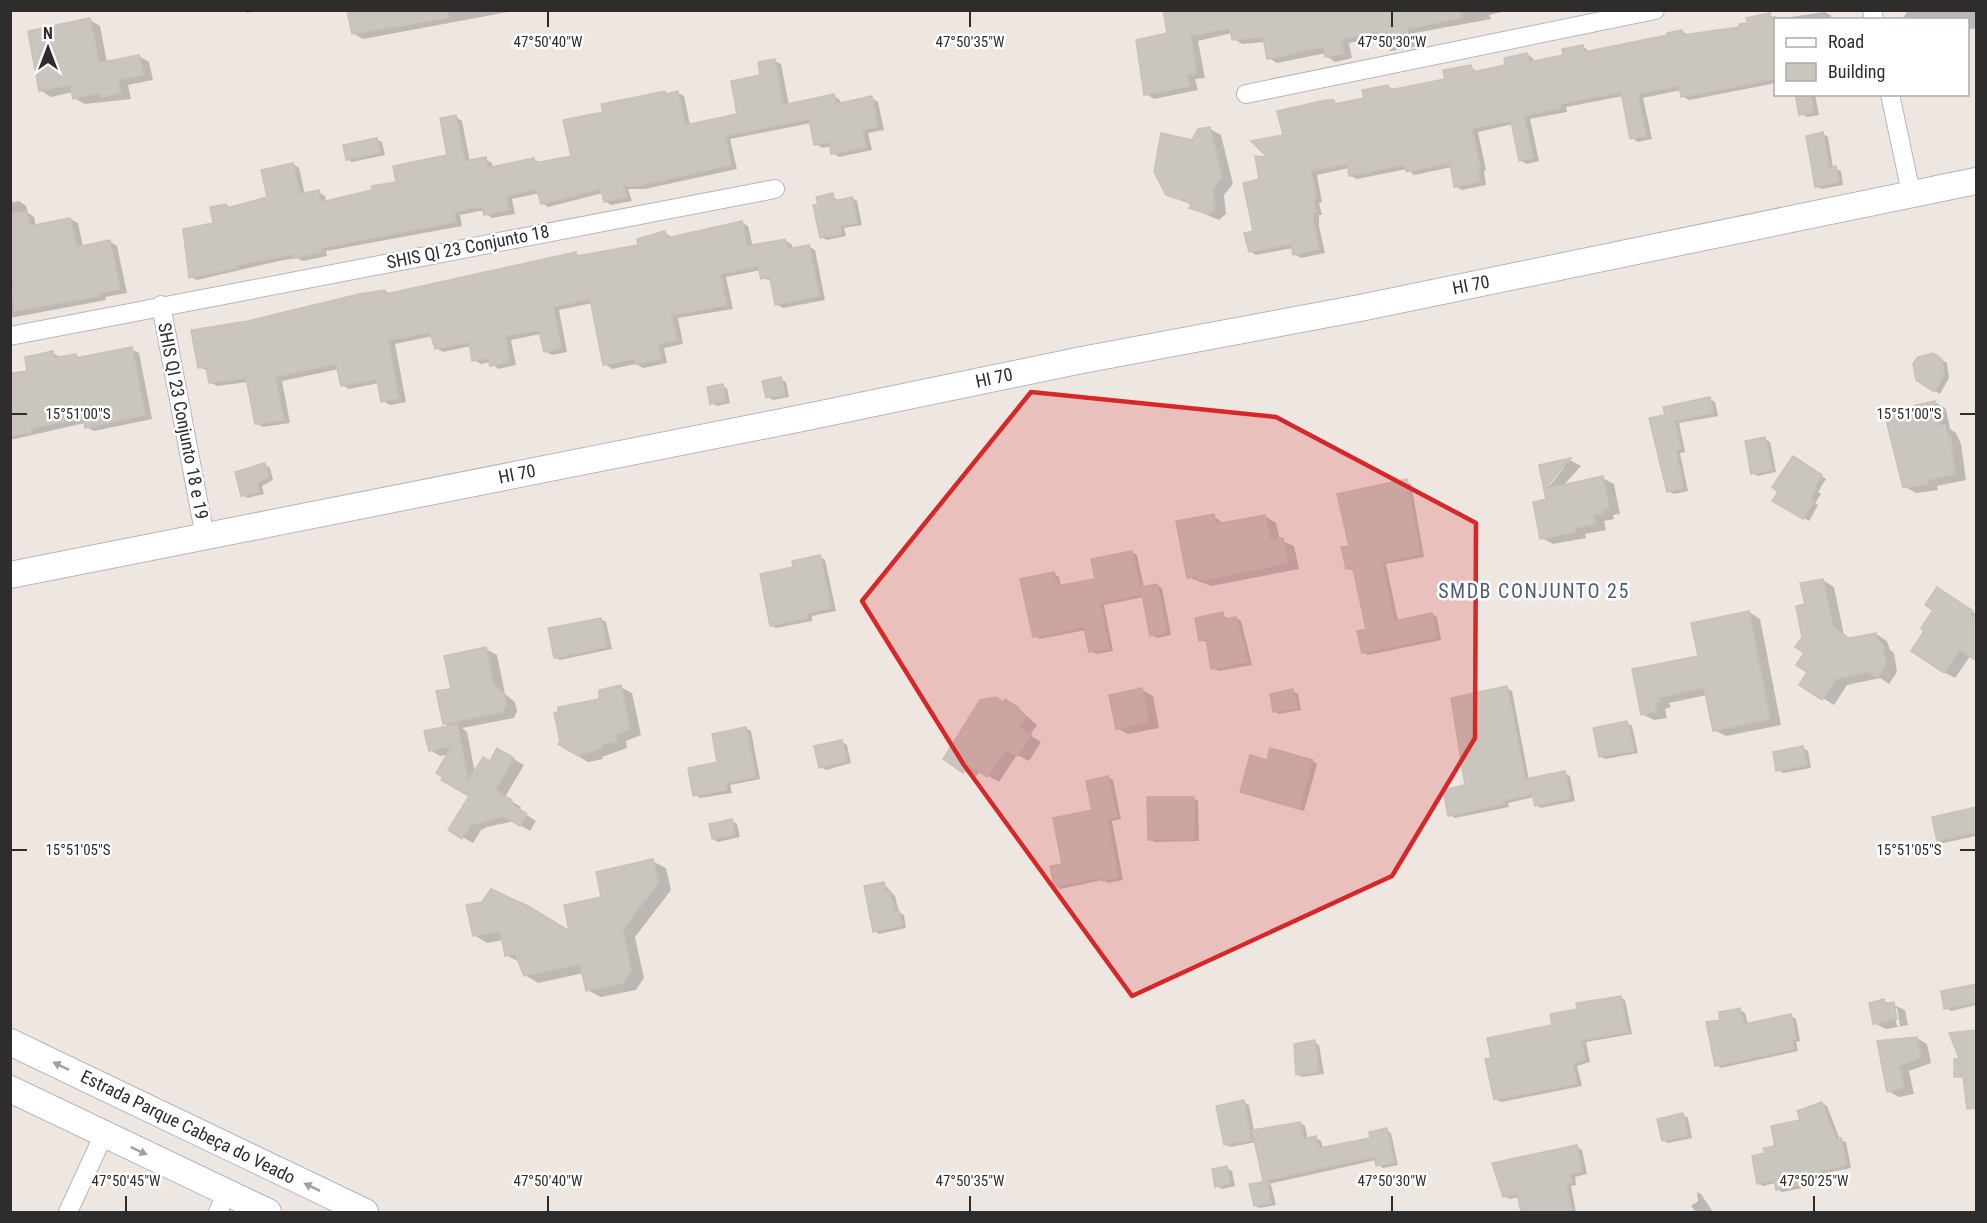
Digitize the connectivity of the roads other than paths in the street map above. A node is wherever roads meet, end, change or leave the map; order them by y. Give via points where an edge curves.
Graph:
1 (1655, 10) edge
2 (1246, 94) dead end
3 (1890, 96) edge
4 (1977, 181) edge
5 (775, 189) dead end
6 (1911, 193) junction
7 (161, 305) junction
8 (10, 336) edge
9 (205, 537) junction
10 (10, 574) edge
11 (10, 1042) edge
12 (10, 1089) edge
13 (104, 1134) junction
14 (223, 1202) edge
15 (68, 1212) edge
16 (268, 1212) edge
17 (365, 1212) edge

1 - 2 street
3 - 6 street
4 - 6 street, HI 70
5 - 7 street, SHIS QI 23 Conjunto 18
6 - 9 street, HI 70 via 1438,292
7 - 8 street, SHIS QI 23 Conjunto 18
7 - 9 street, SHIS QI 23 Conjunto 18 e 19
9 - 10 street, HI 70
17 -> 11 street, Estrada Parque Cabeça do Veado
12 - 13 street
13 -> 14 street
13 - 15 street
14 - 16 street

